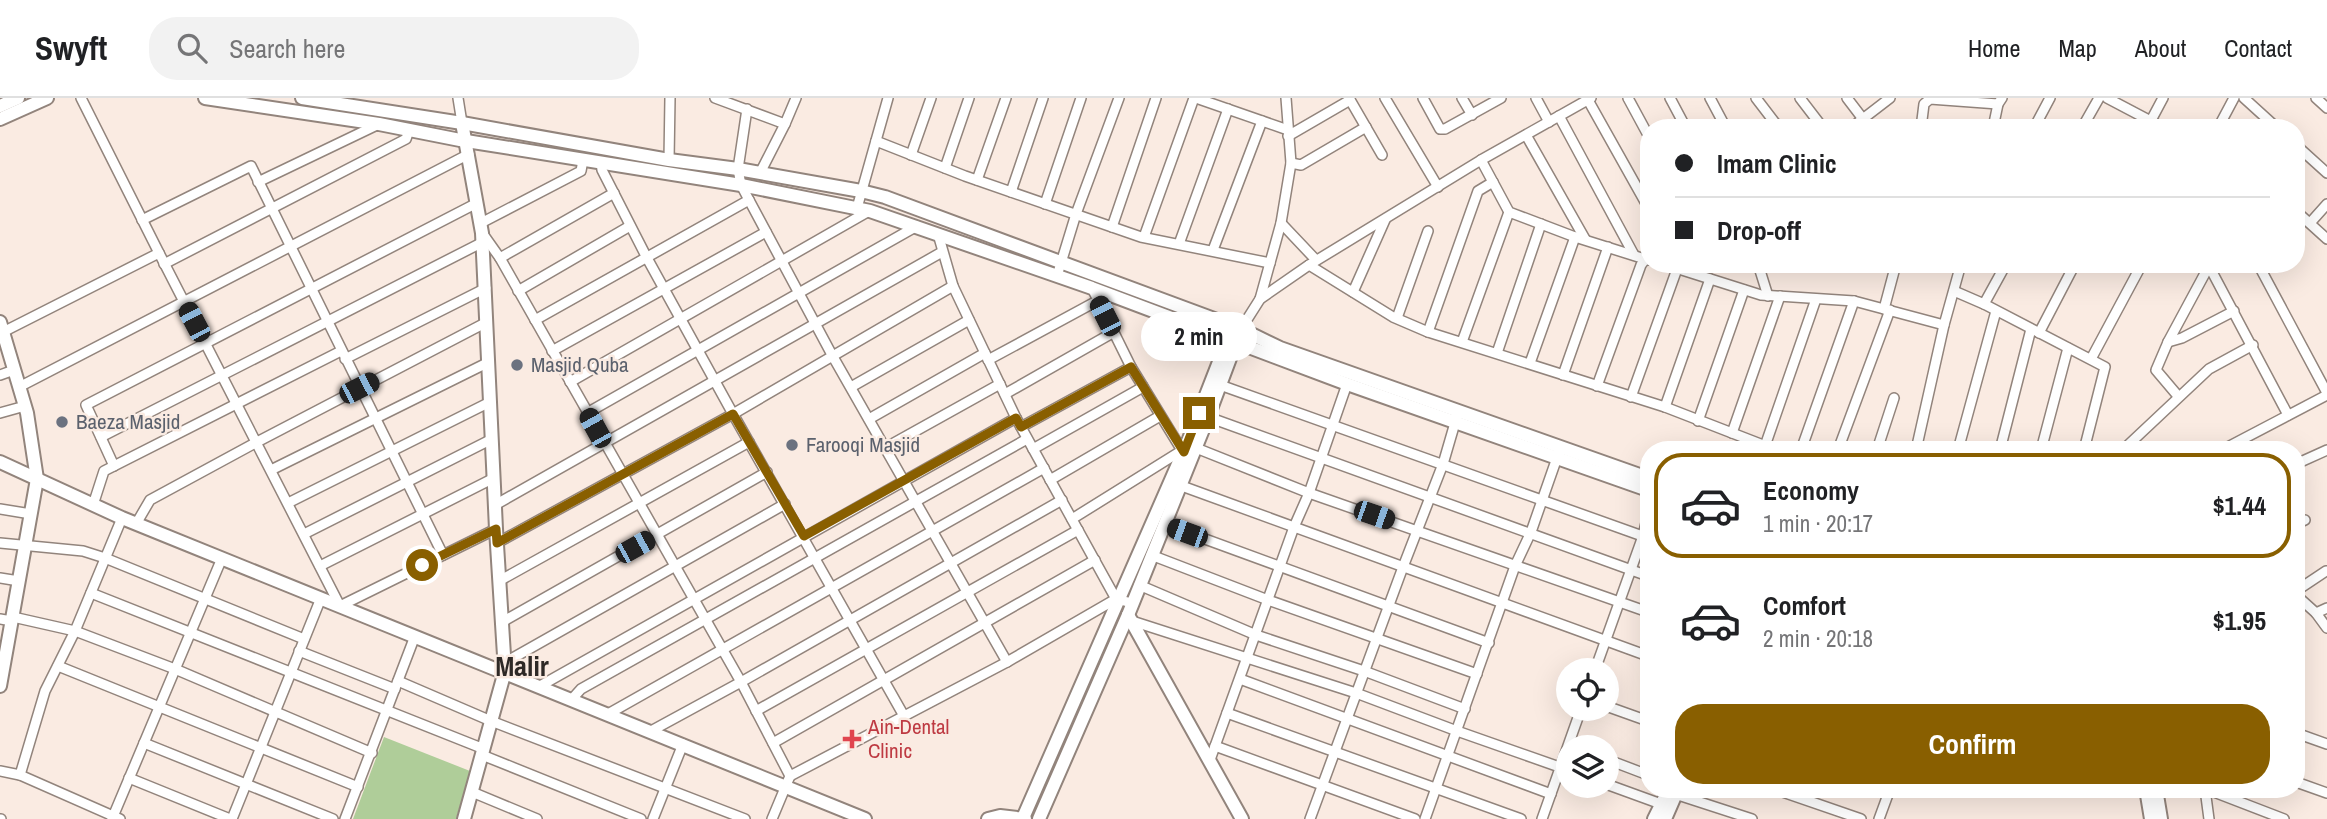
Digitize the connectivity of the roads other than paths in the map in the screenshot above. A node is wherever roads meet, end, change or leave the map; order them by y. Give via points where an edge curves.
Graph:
1 (18, 98) edge
2 (47, 98) edge
3 (82, 98) edge
4 (211, 98) edge
5 (302, 98) edge
6 (458, 98) edge
7 (670, 98) edge
8 (715, 98) edge
9 (796, 98) edge
10 (888, 98) edge
11 (931, 98) edge
12 (969, 98) edge
13 (1006, 98) edge
14 (1043, 98) edge
15 (1082, 98) edge
16 (1119, 98) edge
17 (1156, 98) edge
18 (1195, 98) edge
19 (1286, 98) edge
20 (1385, 98) edge
21 (1423, 98) edge
22 (1462, 98) edge
23 (1500, 98) edge
24 (1535, 98) edge
25 (1628, 98) edge
26 (1670, 98) edge
27 (1710, 98) edge
28 (1756, 98) edge
29 (1800, 98) edge
30 (1847, 98) edge
31 (1890, 98) edge
32 (2050, 98) edge
33 (2099, 98) edge
34 (2108, 98) edge
35 (2163, 98) edge
36 (2234, 98) edge
37 (2244, 98) edge
38 (2316, 98) edge
39 (319, 99) edge
40 (1349, 99) edge
41 (1589, 99) edge
42 (1998, 100) edge
43 (349, 102) edge
44 (381, 104) edge
45 (742, 105) edge
46 (2327, 108) edge
47 (1228, 109) junction
48 (1, 113) edge
49 (1472, 115) junction
50 (1559, 116) junction
51 (1681, 119) edge
52 (1721, 119) edge
53 (1772, 119) edge
54 (1816, 119) edge
55 (1863, 119) joint
56 (1922, 119) edge
57 (1995, 119) edge
58 (2039, 119) edge
59 (2087, 119) edge
60 (2141, 119) edge
61 (2152, 119) edge
62 (2223, 119) edge
63 (2267, 119) edge
64 (1640, 120) edge
65 (1262, 121) junction
66 (1549, 122) junction
67 (462, 123) junction
68 (379, 124) junction
69 (786, 124) junction
70 (1366, 127) junction
71 (409, 130) junction
72 (1288, 133) junction
73 (1526, 135) junction
74 (466, 140) junction
75 (876, 141) junction
76 (2305, 153) edge
77 (469, 154) junction
78 (911, 155) junction
79 (1382, 155) dead end
80 (583, 160) junction
81 (669, 160) junction
82 (1481, 160) junction
83 (601, 162) junction
84 (1291, 163) junction
85 (944, 168) junction
86 (738, 169) junction
87 (760, 173) junction
88 (2327, 173) edge
89 (977, 180) junction
90 (258, 182) junction
91 (1493, 182) junction
92 (741, 185) junction
93 (1438, 187) junction
94 (861, 191) junction
95 (1011, 192) junction
96 (1640, 192) edge
97 (614, 193) junction
98 (749, 200) junction
99 (477, 203) junction
100 (1045, 204) junction
101 (2327, 204) edge
102 (271, 209) junction
103 (863, 209) junction
104 (1509, 212) junction
105 (1076, 215) junction
106 (2305, 217) edge
107 (1385, 218) junction
108 (142, 220) junction
109 (2305, 222) edge
110 (1281, 223) junction
111 (1541, 224) junction
112 (630, 226) junction
113 (917, 226) junction
114 (1112, 226) junction
115 (1428, 231) dead end
116 (766, 232) junction
117 (482, 233) junction
118 (938, 234) junction
119 (1144, 237) junction
120 (1580, 238) junction
121 (2327, 239) edge
122 (1179, 244) junction
123 (289, 247) junction
124 (1608, 247) junction
125 (1213, 250) junction
126 (942, 252) junction
127 (159, 253) junction
128 (1634, 255) junction
129 (1640, 256) edge
130 (500, 258) junction
131 (647, 258) junction
132 (782, 261) junction
133 (1061, 262) junction
134 (1312, 262) junction
135 (1270, 263) junction
136 (164, 264) junction
137 (1641, 273) edge
138 (1676, 273) edge
139 (1690, 273) edge
140 (1761, 273) edge
141 (1894, 273) edge
142 (1959, 273) edge
143 (2001, 273) edge
144 (2070, 273) edge
145 (2137, 273) edge
146 (2206, 273) edge
147 (2214, 273) edge
148 (2263, 273) edge
149 (1057, 276) junction
150 (1710, 279) junction
151 (953, 286) junction
152 (486, 288) junction
153 (1092, 288) junction
154 (310, 289) junction
155 (664, 289) junction
156 (1744, 290) junction
157 (518, 291) junction
158 (1954, 291) junction
159 (799, 292) junction
160 (1353, 292) junction
161 (1768, 296) junction
162 (1780, 296) junction
163 (1260, 299) junction
164 (1816, 299) junction
165 (183, 300) junction
166 (1097, 300) junction
167 (1854, 301) junction
168 (1984, 304) junction
169 (1887, 310) junction
170 (1996, 311) junction
171 (2234, 311) junction
172 (680, 318) junction
173 (1397, 318) junction
174 (535, 320) junction
175 (969, 320) junction
176 (326, 322) junction
177 (487, 322) junction
178 (816, 323) junction
179 (1944, 325) junction
180 (2035, 331) junction
181 (2, 332) edge
182 (1114, 332) junction
183 (1428, 332) junction
184 (1235, 333) junction
185 (1462, 342) junction
186 (2168, 342) junction
187 (205, 344) junction
188 (2253, 345) junction
189 (2068, 348) junction
190 (697, 350) junction
191 (552, 351) junction
192 (1497, 353) junction
193 (343, 355) junction
194 (832, 355) junction
195 (986, 357) junction
196 (2091, 359) junction
197 (489, 362) junction
198 (1530, 363) junction
199 (1131, 367) junction
200 (14, 370) junction
201 (0, 374) edge
202 (1563, 374) junction
203 (222, 375) junction
204 (714, 380) junction
205 (570, 382) junction
206 (1000, 384) junction
207 (1347, 384) junction
208 (1220, 385) junction
209 (1597, 386) junction
210 (19, 387) junction
211 (851, 387) junction
212 (1143, 387) junction
213 (359, 388) junction
214 (1004, 394) junction
215 (2327, 394) edge
216 (2178, 396) junction
217 (1631, 397) junction
218 (1894, 398) dead end
219 (490, 402) junction
220 (237, 404) junction
221 (25, 406) junction
222 (1665, 407) junction
223 (0, 413) edge
224 (587, 413) junction
225 (733, 414) junction
226 (2288, 415) junction
227 (1160, 416) junction
228 (1208, 416) junction
229 (1457, 416) junction
230 (869, 418) junction
231 (1016, 418) junction
232 (374, 419) junction
233 (1698, 421) junction
234 (1333, 426) junction
235 (1021, 427) junction
236 (1732, 433) junction
237 (101, 437) junction
238 (492, 439) junction
239 (1027, 439) junction
240 (1752, 441) edge
241 (1767, 441) edge
242 (1804, 441) edge
243 (1841, 441) edge
244 (1880, 441) edge
245 (1918, 441) edge
246 (1960, 441) edge
247 (2003, 441) edge
248 (2043, 441) edge
249 (2086, 441) edge
250 (2132, 441) edge
251 (2239, 441) edge
252 (257, 442) junction
253 (603, 442) junction
254 (749, 442) junction
255 (885, 448) junction
256 (1033, 449) junction
257 (1187, 450) junction
258 (2327, 450) edge
259 (391, 451) junction
260 (1559, 452) junction
261 (1320, 458) junction
262 (2305, 460) edge
263 (0, 462) edge
264 (1443, 464) junction
265 (114, 466) junction
266 (1044, 468) junction
267 (0, 469) edge
268 (271, 470) junction
269 (767, 472) junction
270 (24, 473) junction
271 (622, 474) junction
272 (1640, 476) edge
273 (494, 478) junction
274 (37, 479) junction
275 (903, 480) junction
276 (1050, 480) junction
277 (406, 482) junction
278 (1179, 485) junction
279 (1640, 487) edge
280 (1310, 493) junction
281 (1430, 497) junction
282 (1062, 500) junction
283 (1542, 501) junction
284 (915, 502) junction
285 (288, 503) junction
286 (785, 503) junction
287 (639, 504) junction
288 (93, 505) junction
289 (495, 505) junction
290 (0, 509) edge
291 (31, 514) junction
292 (422, 514) junction
293 (122, 518) junction
294 (1072, 519) junction
295 (136, 524) junction
296 (1164, 524) junction
297 (1294, 527) junction
298 (496, 529) junction
299 (1079, 530) junction
300 (1417, 530) junction
301 (932, 532) junction
302 (1531, 532) junction
303 (304, 534) junction
304 (657, 534) junction
305 (1640, 535) edge
306 (804, 536) junction
307 (0, 543) edge
308 (497, 543) junction
309 (26, 547) junction
310 (1640, 549) edge
311 (443, 555) junction
312 (1151, 555) junction
313 (815, 557) junction
314 (105, 558) junction
315 (222, 558) junction
316 (1095, 560) junction
317 (950, 563) junction
318 (320, 566) junction
319 (675, 566) junction
320 (1516, 566) junction
321 (1280, 567) junction
322 (1403, 567) junction
323 (1630, 570) junction
324 (2326, 571) edge
325 (1640, 573) edge
326 (0, 578) edge
327 (19, 581) junction
328 (499, 581) junction
329 (1139, 585) junction
330 (2305, 586) edge
331 (832, 588) junction
332 (91, 593) junction
333 (967, 594) junction
334 (205, 598) junction
335 (321, 598) junction
336 (694, 598) junction
337 (1268, 600) junction
338 (1620, 601) junction
339 (2305, 602) edge
340 (1503, 603) junction
341 (340, 606) junction
342 (1388, 606) junction
343 (1126, 607) junction
344 (2327, 608) edge
345 (1640, 609) edge
346 (2316, 613) junction
347 (8, 619) edge
348 (706, 619) junction
349 (850, 620) junction
350 (502, 621) junction
351 (984, 623) junction
352 (2327, 628) edge
353 (75, 631) junction
354 (191, 632) junction
355 (1256, 635) junction
356 (415, 636) junction
357 (304, 639) junction
358 (1376, 639) junction
359 (1606, 641) junction
360 (1489, 643) junction
361 (723, 650) junction
362 (867, 650) junction
363 (299, 651) junction
364 (1640, 653) edge
365 (1248, 657) junction
366 (1600, 658) edge
367 (2, 660) edge
368 (1007, 662) junction
369 (58, 666) junction
370 (504, 667) junction
371 (175, 669) junction
372 (1364, 671) junction
373 (290, 672) junction
374 (1477, 674) junction
375 (1240, 679) junction
376 (884, 680) junction
377 (741, 682) junction
378 (396, 685) junction
379 (0, 686) edge
380 (540, 686) junction
381 (1356, 693) junction
382 (572, 699) junction
383 (159, 707) junction
384 (1465, 709) junction
385 (387, 710) junction
386 (756, 711) junction
387 (1619, 711) edge
388 (274, 712) junction
389 (1227, 713) junction
390 (608, 714) junction
391 (904, 716) junction
392 (1347, 717) junction
393 (1640, 718) edge
394 (491, 721) junction
395 (651, 731) junction
396 (1457, 731) junction
397 (2305, 736) edge
398 (144, 743) junction
399 (773, 743) junction
400 (683, 744) junction
401 (2327, 744) edge
402 (1214, 746) junction
403 (260, 748) junction
404 (1335, 750) junction
405 (372, 752) junction
406 (483, 752) junction
407 (1448, 755) junction
408 (1210, 760) junction
409 (1619, 764) edge
410 (1556, 765) edge
411 (0, 771) edge
412 (1640, 772) edge
413 (20, 775) junction
414 (129, 778) junction
415 (788, 781) junction
416 (245, 784) junction
417 (1322, 785) junction
418 (1556, 785) edge
419 (2305, 785) edge
420 (358, 788) junction
421 (666, 788) junction
422 (1436, 789) junction
423 (1619, 789) edge
424 (472, 792) junction
425 (2327, 793) edge
426 (1551, 794) junction
427 (1640, 796) edge
428 (1644, 798) edge
429 (1667, 798) edge
430 (1672, 798) edge
431 (1694, 798) edge
432 (1800, 798) edge
433 (1887, 798) edge
434 (2148, 798) edge
435 (2158, 798) edge
436 (2206, 798) edge
437 (2229, 798) edge
438 (1661, 804) junction
439 (115, 818) edge
440 (231, 819) edge
441 (333, 819) edge
442 (345, 819) edge
443 (464, 819) edge
444 (537, 819) edge
445 (641, 819) edge
446 (653, 819) edge
447 (745, 819) edge
448 (772, 819) edge
449 (866, 819) edge
450 (988, 819) edge
451 (1024, 819) edge
452 (1039, 819) edge
453 (1242, 819) edge
454 (1310, 819) edge
455 (1415, 819) edge
456 (1426, 819) edge
457 (1521, 819) edge
458 (1542, 819) edge
459 (1654, 819) edge
460 (1665, 819) edge
461 (1752, 819) edge
462 (1861, 819) edge
463 (1879, 819) edge
464 (2151, 819) edge
465 (2161, 819) edge
466 (2209, 819) edge
467 (2284, 819) edge

1 - 48 street
2 - 48 street
3 - 108 street
4 - 68 street
5 - 39 street
6 - 67 street
7 - 81 street
8 - 45 street
9 - 69 street
10 - 75 street
11 - 78 street
12 - 85 street
13 - 89 street
14 - 95 street
15 - 100 street
16 - 105 street
17 - 114 street
18 - 47 street
18 - 119 street
19 - 72 street
20 - 93 street
21 - 49 street via 1440,129
22 - 49 street
23 - 49 street
24 - 66 street
25 - 64 street
26 - 51 street
27 - 52 street
28 - 53 street
29 - 54 street
30 - 55 street
31 - 55 street
32 - 58 street
33 - 59 street
34 - 60 street
35 - 61 street
36 - 62 street
37 - 63 street
38 - 46 street
39 - 43 street
40 - 70 street
40 - 72 street
41 - 50 street
41 - 96 street
42 - 56 street via 1930,99 1924,104
42 - 57 street
43 - 44 street
44 - 67 street
45 - 69 street
45 - 86 street
47 - 65 street
47 - 122 street
50 - 66 street
50 - 128 street
65 - 72 street
65 - 125 street
66 - 73 street
67 - 74 street
67 - 81 street
68 - 71 street
68 - 90 street
69 - 87 street
70 - 79 street
70 - 84 street via 1301,165
71 - 74 street
71 - 102 street via 406,139
72 - 84 street
73 - 82 street
73 - 120 street
74 - 77 street
74 - 80 street
75 - 78 street
75 - 94 street
76 - 88 street
77 - 99 street
77 - 123 street
78 - 85 street
80 - 83 street
80 - 117 street via 581,171
81 - 86 street
82 - 91 street
82 - 93 street
83 - 92 street
83 - 97 street
84 - 110 street
85 - 89 street
86 - 87 street
86 - 92 street
87 - 94 street
89 - 95 street
90 - 102 street
90 - 108 street via 251,166
91 - 104 street
91 - 183 street via 1478,191
92 - 98 street
92 - 103 street
93 - 107 street
94 - 103 street
94 - 133 street
95 - 100 street
97 - 112 street
97 - 130 street
98 - 116 street
98 - 131 street
99 - 117 street
99 - 154 street
100 - 105 street
101 - 106 street
102 - 123 street
102 - 136 street
103 - 113 street
103 - 132 street
104 - 111 street
104 - 185 street
105 - 114 street
105 - 133 street
107 - 134 street
107 - 160 street
108 - 127 street
109 - 121 street
110 - 134 street
110 - 135 street
111 - 120 street
111 - 192 street
112 - 131 street
112 - 157 street
113 - 118 street
113 - 159 street
114 - 119 street
115 - 173 street
116 - 132 street
116 - 155 street
117 - 130 street
117 - 152 street
117 - 176 street
118 - 126 street
118 - 149 street
119 - 122 street
120 - 124 street
120 - 198 street
122 - 125 street
123 - 154 street
123 - 165 street
124 - 128 street
124 - 202 street
125 - 135 street
126 - 151 street
126 - 178 street
127 - 136 street
127 - 181 street
128 - 129 street
130 - 157 street
131 - 155 street
131 - 174 street
132 - 159 street
132 - 172 street
133 - 149 street
133 - 184 street
134 - 160 street
134 - 163 street
135 - 163 street
136 - 165 street
137 - 209 street
138 - 217 street
139 - 150 street
140 - 161 street
141 - 169 street
142 - 158 street
143 - 168 street
144 - 180 street
145 - 196 street
146 - 186 street
147 - 171 street
148 - 215 street
149 - 153 street
150 - 156 street
150 - 222 street
151 - 175 street
151 - 194 street
152 - 177 street
152 - 193 street
153 - 166 street
153 - 184 street
154 - 176 street
154 - 187 street
155 - 172 street
155 - 191 street
156 - 161 street
156 - 233 street
157 - 174 street
158 - 168 street
158 - 179 street
159 - 178 street
159 - 190 street
160 - 173 street
161 - 162 street
162 - 164 street
162 - 236 street
163 - 184 street
164 - 167 street
164 - 241 street
165 - 187 street
165 - 210 street
166 - 182 street
166 - 195 street
167 - 169 street
167 - 242 street
168 - 170 street
169 - 179 street
169 - 243 street
170 - 180 street
170 - 246 street
171 - 186 street
171 - 188 street
172 - 190 street
172 - 205 street
173 - 183 street
174 - 191 street
175 - 195 street
175 - 211 street
176 - 193 street
176 - 203 street
177 - 197 street
177 - 213 street
178 - 194 street
178 - 204 street
179 - 245 street
180 - 189 street
180 - 247 street
181 - 200 street
182 - 199 street
182 - 214 street
183 - 185 street
184 - 207 street
184 - 208 street
184 - 229 street
184 - 257 street
185 - 192 street
186 - 216 street via 2156,370
187 - 203 street
187 - 237 street via 86,405
188 - 216 street via 2209,369
188 - 226 street
189 - 196 street
189 - 248 street
190 - 204 street
190 - 224 street
191 - 205 street
192 - 198 street
193 - 213 street
193 - 220 street
194 - 211 street
194 - 225 street
195 - 206 street
195 - 230 street
196 - 249 street via 2105,367
197 - 219 street
197 - 232 street
198 - 202 street
199 - 212 street
199 - 235 street
200 - 201 street
200 - 210 street
202 - 209 street
203 - 220 street
203 - 237 street
204 - 225 street
204 - 253 street
205 - 224 street
206 - 214 street
206 - 255 street
207 - 229 street
207 - 234 street
208 - 228 street
208 - 234 street
209 - 217 street
210 - 221 street
211 - 230 street
212 - 227 street
212 - 256 street
213 - 232 street
213 - 252 street
214 - 231 street
215 - 226 street
216 - 250 street
217 - 222 street
218 - 244 street
219 - 238 street
219 - 259 street
220 - 252 street
220 - 265 street
221 - 223 street
221 - 274 street
222 - 233 street
224 - 253 street
225 - 254 street
225 - 271 street
226 - 251 street
227 - 257 street
227 - 276 street
228 - 257 street
228 - 261 street
229 - 260 street
229 - 264 street
230 - 255 street
231 - 235 street
231 - 275 street
232 - 259 street
232 - 268 street
233 - 236 street
234 - 261 street
234 - 264 street
235 - 239 street
236 - 240 street
237 - 265 street
238 - 273 street
238 - 277 street
239 - 256 street
239 - 284 street
252 - 268 street
252 - 295 street via 150,500
253 - 271 street
253 - 289 street
254 - 269 street
254 - 287 street
255 - 275 street
256 - 266 street
257 - 278 street
257 - 280 street
257 - 294 street
257 - 343 street
258 - 262 street
259 - 277 street
259 - 285 street
260 - 272 street
260 - 279 street
260 - 283 street
261 - 280 street
261 - 281 street
263 - 270 street
264 - 281 street
264 - 283 street
265 - 288 street via 104,471
266 - 276 street
266 - 301 street
267 - 270 street
268 - 285 street
269 - 286 street
269 - 304 street
270 - 274 street
271 - 287 street
271 - 308 street
273 - 289 street
273 - 292 street
274 - 288 street
274 - 291 street
275 - 284 street
275 - 306 street
276 - 282 street
277 - 292 street
277 - 303 street
278 - 296 street
278 - 297 street
280 - 297 street
280 - 300 street
281 - 300 street
281 - 302 street
282 - 294 street
282 - 317 street
283 - 302 street
283 - 305 street
284 - 301 street
284 - 313 street
285 - 303 street
286 - 306 street
286 - 319 street
287 - 304 street
287 - 328 street
288 - 293 street
289 - 298 street
290 - 291 street
291 - 309 street
292 - 311 street
292 - 318 street
293 - 295 street
293 - 314 street
294 - 299 street
295 - 315 street
296 - 312 street
296 - 321 street
297 - 321 street
297 - 322 street
298 - 308 street
298 - 311 street
299 - 316 street
299 - 333 street
300 - 320 street
300 - 322 street
301 - 317 street
301 - 331 street
302 - 320 street
302 - 323 street
303 - 318 street
304 - 319 street
304 - 350 street
306 - 313 street
306 - 336 street
307 - 309 street
308 - 328 street
309 - 314 street via 83,551
309 - 327 street
310 - 323 street
311 - 341 street
312 - 329 street
312 - 337 street
313 - 331 street
313 - 348 street
314 - 332 street
314 - 334 street
315 - 334 street
315 - 335 street
316 - 343 street
316 - 351 street
317 - 333 street
317 - 349 street
318 - 341 street
319 - 336 street
319 - 370 street
320 - 338 street
320 - 340 street
321 - 337 street
321 - 342 street
322 - 340 street
322 - 342 street
323 - 325 street
323 - 338 street
324 - 330 street
326 - 327 street
327 - 347 street
328 - 350 street
329 - 343 street
329 - 355 street
331 - 349 street
331 - 361 street
332 - 353 street
332 - 354 street
333 - 351 street
333 - 362 street
334 - 354 street
334 - 357 street
335 - 341 street
335 - 357 street
336 - 348 street
336 - 380 street
337 - 355 street
337 - 358 street
338 - 345 street
338 - 359 street
339 - 346 street
340 - 359 street
340 - 360 street
341 - 356 street
342 - 358 street
342 - 360 street
343 - 365 street
343 - 368 street
343 - 408 street
343 - 451 street
343 - 452 street
344 - 346 street
346 - 352 street
347 - 353 street
347 - 367 street
348 - 361 street
348 - 382 street via 581,689
349 - 362 street
349 - 377 street
350 - 370 street
351 - 368 street
351 - 376 street
353 - 369 street
353 - 371 street
354 - 371 street
354 - 373 street
355 - 365 street
355 - 372 street
356 - 370 street
356 - 378 street
357 - 363 street
358 - 372 street
358 - 374 street
359 - 364 street
359 - 366 street
360 - 374 street
361 - 377 street
361 - 390 street
362 - 376 street
362 - 386 street
363 - 373 street
363 - 378 street
365 - 375 street
365 - 381 street
367 - 379 street
368 - 391 street
369 - 383 street
369 - 413 street
370 - 380 street
370 - 394 street
371 - 383 street
371 - 388 street
372 - 381 street
372 - 384 street
373 - 385 street
373 - 388 street
374 - 384 street
375 - 389 street
375 - 392 street
376 - 391 street
376 - 399 street
377 - 386 street
377 - 395 street
378 - 385 street
378 - 394 street
380 - 382 street
381 - 392 street
381 - 396 street
382 - 390 street
383 - 398 street
383 - 403 street
384 - 396 street
385 - 405 street
385 - 406 street
386 - 399 street
387 - 393 street
388 - 403 street
388 - 405 street
389 - 402 street
389 - 404 street
390 - 395 street
391 - 415 street
392 - 404 street
392 - 407 street
394 - 406 street
394 - 421 street
395 - 400 street
396 - 407 street
396 - 410 street
397 - 401 street
398 - 414 street
398 - 416 street
399 - 415 street
400 - 415 street
400 - 421 street
402 - 408 street
402 - 417 street
403 - 416 street
403 - 420 street
404 - 417 street
404 - 422 street
405 - 420 street
406 - 424 street
406 - 445 street
407 - 422 street
407 - 426 street
408 - 453 street
409 - 412 street
411 - 413 street
413 - 439 street
414 - 439 street
414 - 440 street
415 - 448 street
415 - 449 street
416 - 440 street
416 - 441 street
417 - 454 street
417 - 455 street
418 - 426 street
419 - 425 street
420 - 442 street
421 - 446 street
421 - 447 street
422 - 456 street
422 - 457 street
423 - 427 street
424 - 443 street
424 - 444 street
426 - 458 street
428 - 438 street
429 - 438 street
430 - 460 street
431 - 461 street
432 - 462 street
433 - 463 street
434 - 464 street
435 - 465 street
436 - 466 street
437 - 467 street
438 - 459 street
450 - 451 street

